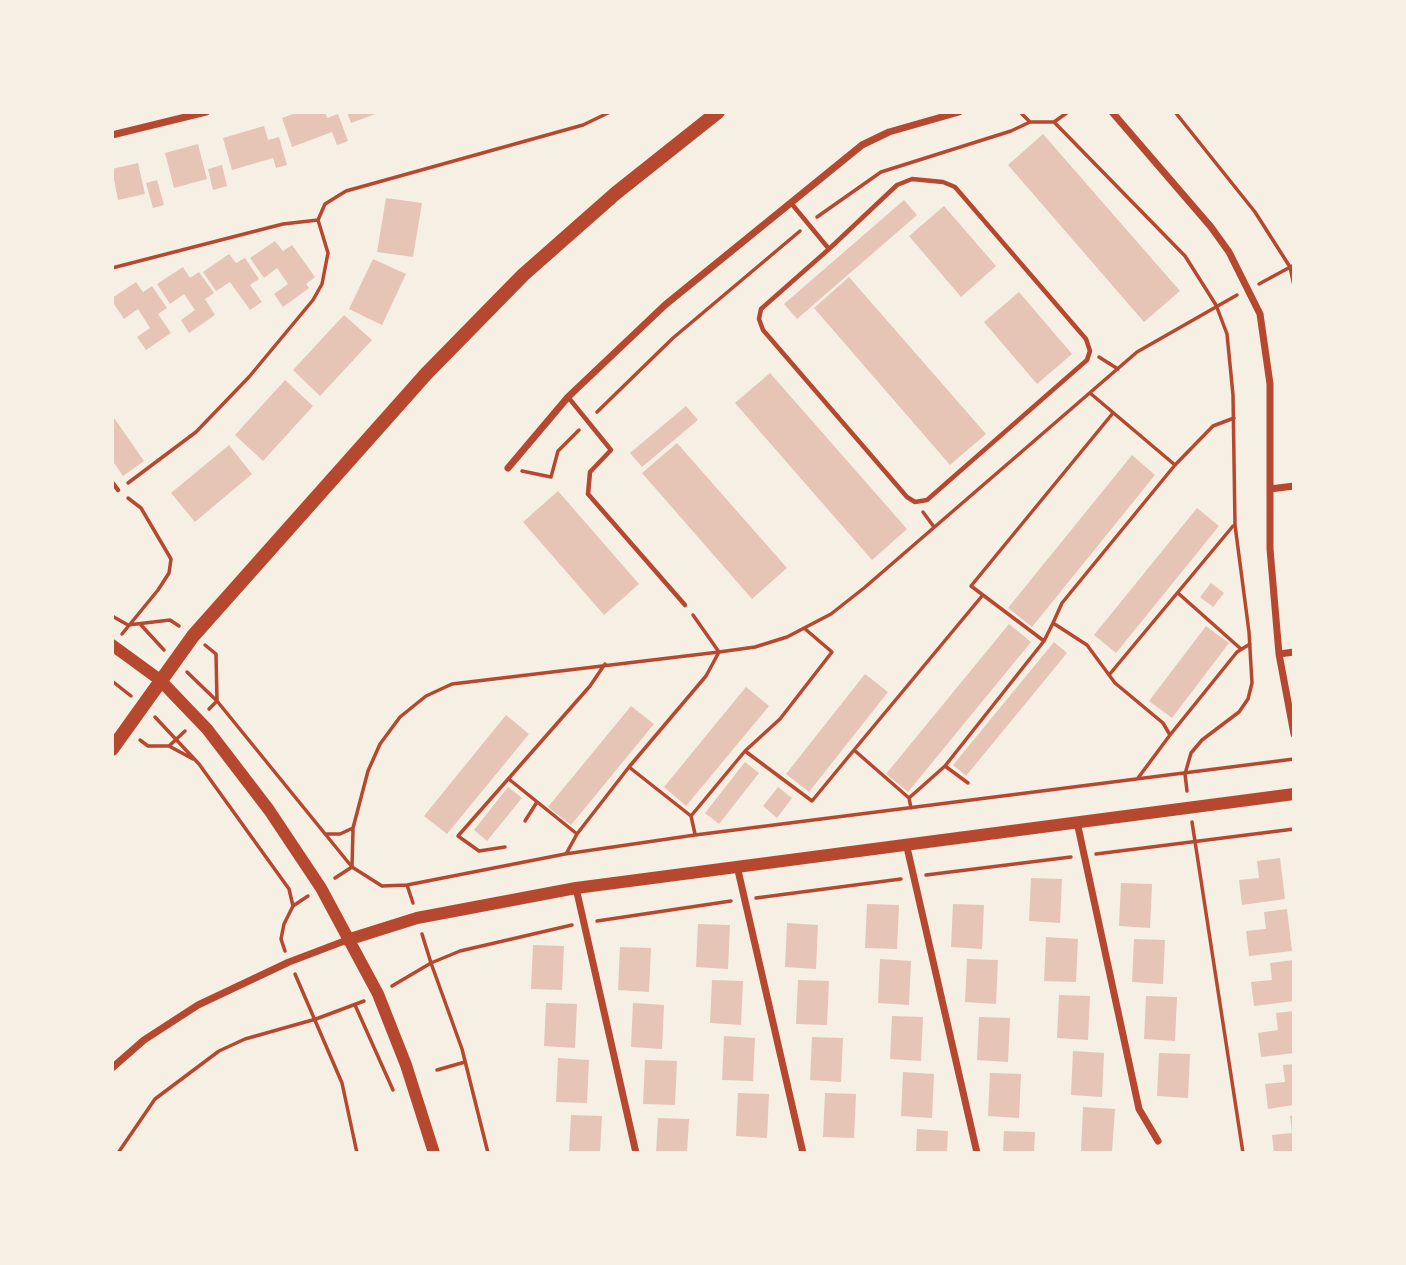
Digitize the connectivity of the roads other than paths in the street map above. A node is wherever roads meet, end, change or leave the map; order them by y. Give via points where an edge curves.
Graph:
1 (206, 112) edge
2 (718, 112) edge
3 (959, 112) edge
4 (1112, 112) edge
5 (112, 135) edge
6 (791, 203) junction
7 (829, 248) junction
8 (568, 397) junction
9 (508, 468) road end
10 (112, 482) edge
11 (1294, 486) edge
12 (1270, 489) junction
13 (118, 490) road end
14 (685, 605) road end
15 (112, 645) edge
16 (1294, 652) edge
17 (1279, 654) junction
18 (160, 680) junction
19 (1294, 734) edge
20 (112, 749) edge
21 (1294, 794) edge
22 (1077, 822) junction
23 (906, 843) junction
24 (737, 865) junction
25 (576, 888) junction
26 (347, 940) junction
27 (112, 1068) edge
28 (1158, 1141) dead end
29 (434, 1153) edge
30 (636, 1153) edge
31 (803, 1153) edge
32 (977, 1153) edge

1 - 5 street
2 - 18 main road via 523,275 426,374 193,636
3 - 6 street via 862,145
4 - 12 street via 1211,227 1260,314 1270,384
6 - 7 lane
6 - 8 street via 665,305
7 - 7 lane via 761,309 759,319 763,330 915,502 928,500 1087,360 1086,339 955,187 912,179 897,185
8 - 9 street
8 - 14 lane via 611,450 590,472 588,495
10 - 13 lane
11 - 12 street
12 - 17 street
15 - 18 street
16 - 17 street
17 - 19 street
18 - 20 main road
18 - 26 street via 207,729 269,810 321,888
21 - 22 street
22 - 23 street
22 - 28 street via 1139,1109
23 - 24 street
23 - 32 street
24 - 25 street
24 - 31 street
25 - 26 street via 417,918
25 - 30 street
26 - 27 street via 289,961 198,1005 144,1040
26 - 29 street via 378,993

